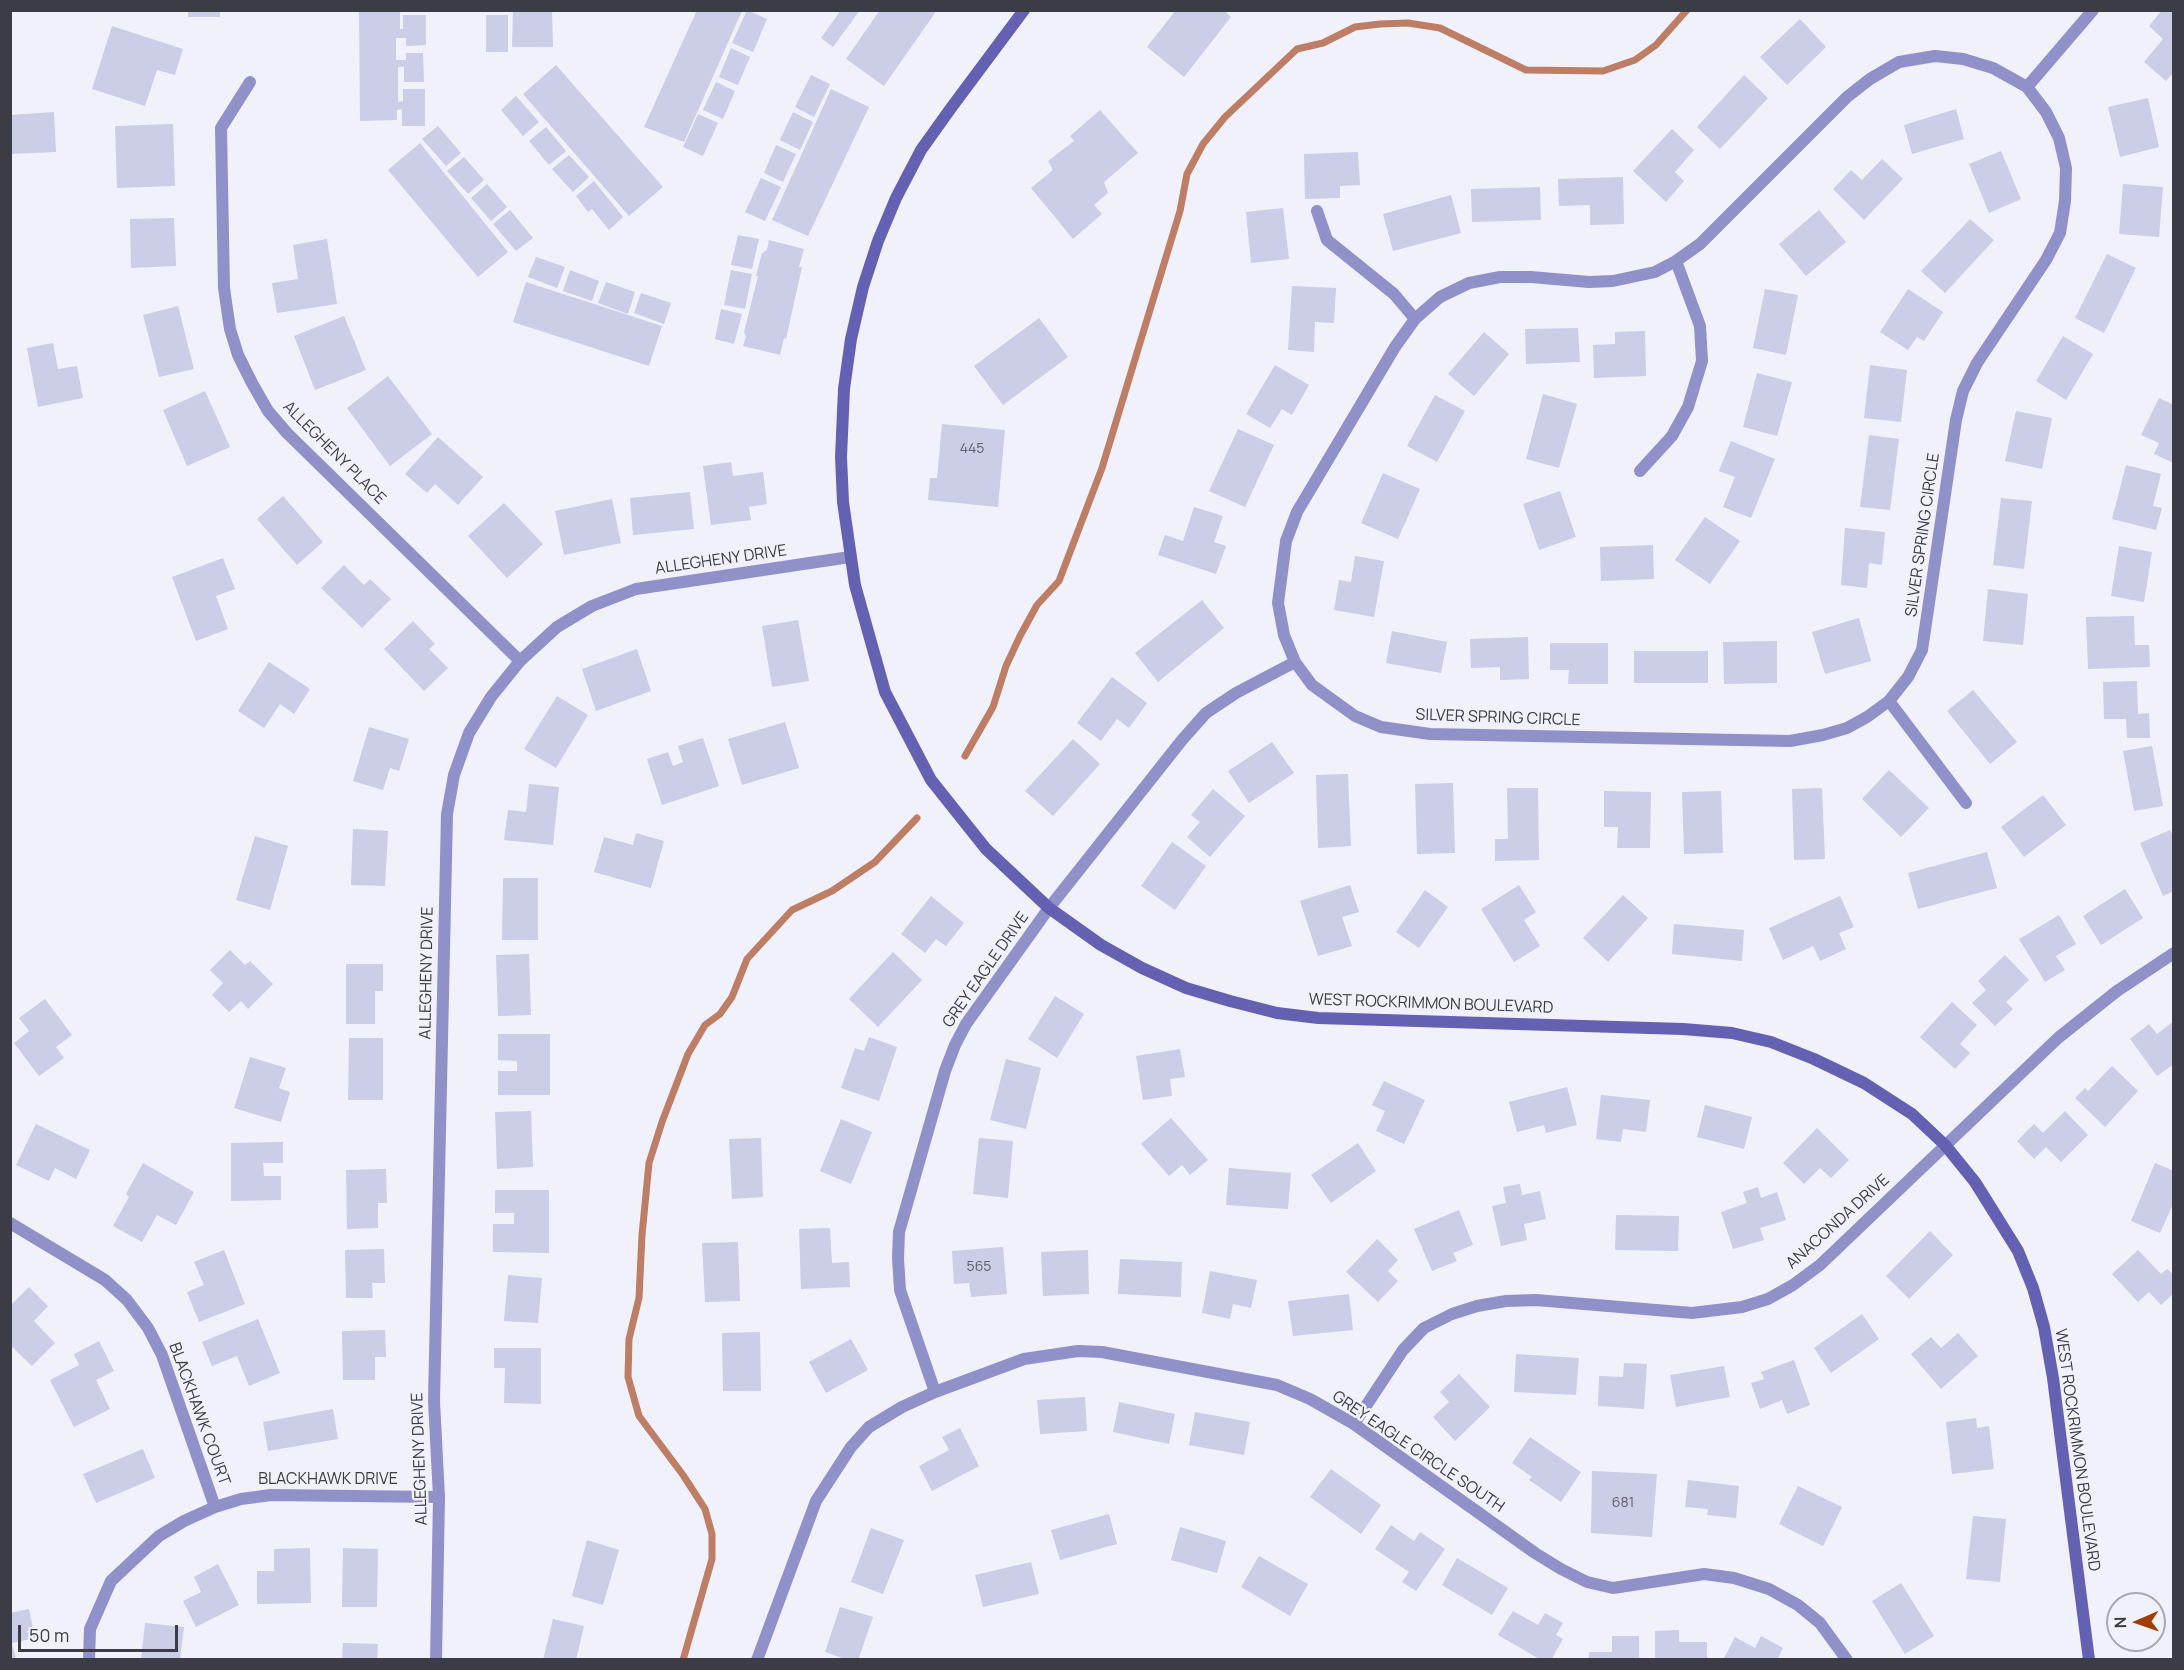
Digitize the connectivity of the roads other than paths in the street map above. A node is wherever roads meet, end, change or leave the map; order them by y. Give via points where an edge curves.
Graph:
1 (1024, 10) edge
2 (2093, 10) edge
3 (250, 82) dead end
4 (2027, 87) junction
5 (1317, 211) dead end
6 (1676, 261) junction
7 (1415, 319) junction
8 (1640, 471) dead end
9 (850, 557) junction
10 (520, 661) junction
11 (1295, 662) junction
12 (1889, 700) junction
13 (1966, 803) dead end
14 (1049, 908) junction
15 (2174, 953) edge
16 (1945, 1145) junction
17 (10, 1223) edge
18 (935, 1392) junction
19 (1354, 1424) junction
20 (439, 1497) junction
21 (215, 1507) junction
22 (89, 1659) edge
23 (436, 1659) edge
24 (757, 1659) edge
25 (1847, 1659) edge
26 (2089, 1659) edge

1 - 9 main road, WEST ROCKRIMMON BOULEVARD via 921,150 896,198 866,278 851,339 841,420 843,502
2 - 4 street
3 - 10 street, ALLEGHENY PLACE via 220,128 224,288 238,355 268,411 287,433
4 - 6 street, SILVER SPRING CIRCLE via 1994,68 1963,59 1935,56 1899,62 1847,97 1700,244
4 - 12 street, SILVER SPRING CIRCLE via 2059,138 2066,168 2066,201 2060,233 1977,363 1964,391 1956,420 1922,650 1908,677
5 - 7 street via 1327,240 1394,294
6 - 7 street, SILVER SPRING CIRCLE via 1655,272 1613,281 1500,277 1469,283 1440,297
6 - 8 street via 1700,326 1702,361 1683,417 1672,436
7 - 11 street, SILVER SPRING CIRCLE via 1297,512 1286,541 1278,603 1284,635
9 - 10 street, ALLEGHENY DRIVE via 636,589 592,606 557,627
9 - 14 main road, WEST ROCKRIMMON BOULEVARD via 885,692 926,771 986,849
10 - 20 street, ALLEGHENY DRIVE via 491,697 469,734 454,775 447,814 434,1401
11 - 12 street, SILVER SPRING CIRCLE via 1312,685 1355,716 1381,727 1430,734 1790,741 1847,728
11 - 14 street, GREY EAGLE DRIVE via 1206,713
12 - 13 street
14 - 16 main road, WEST ROCKRIMMON BOULEVARD via 1142,968 1186,988 1277,1013 1370,1021 1683,1029 1732,1033 1771,1042 1864,1083 1912,1114
14 - 18 street, GREY EAGLE DRIVE via 966,1024 956,1045 899,1232 900,1290
15 - 16 street, ANACONDA DRIVE via 2117,991 2058,1038
16 - 19 street, ANACONDA DRIVE via 1820,1264 1768,1299 1742,1307 1692,1313 1536,1300 1477,1306 1424,1328 1403,1350
16 - 26 main road, WEST ROCKRIMMON BOULEVARD via 1997,1215 2033,1288 2053,1378
17 - 21 street, BLACKHAWK COURT via 105,1280 141,1319 162,1355
18 - 19 street, GREY EAGLE CIRCLE SOUTH via 1024,1359 1078,1351 1101,1352 1277,1385
18 - 24 street, GREY EAGLE CIRCLE SOUTH via 869,1427 833,1472 816,1501
19 - 25 street, GREY EAGLE CIRCLE SOUTH via 1535,1553 1587,1582 1613,1588 1704,1574 1734,1578 1769,1589 1798,1605 1820,1623
20 - 21 street, BLACKHAWK DRIVE via 271,1495 241,1498
20 - 23 street, ALLEGHENY DRIVE
21 - 22 street, BLACKHAWK DRIVE via 159,1536 111,1581 90,1629

